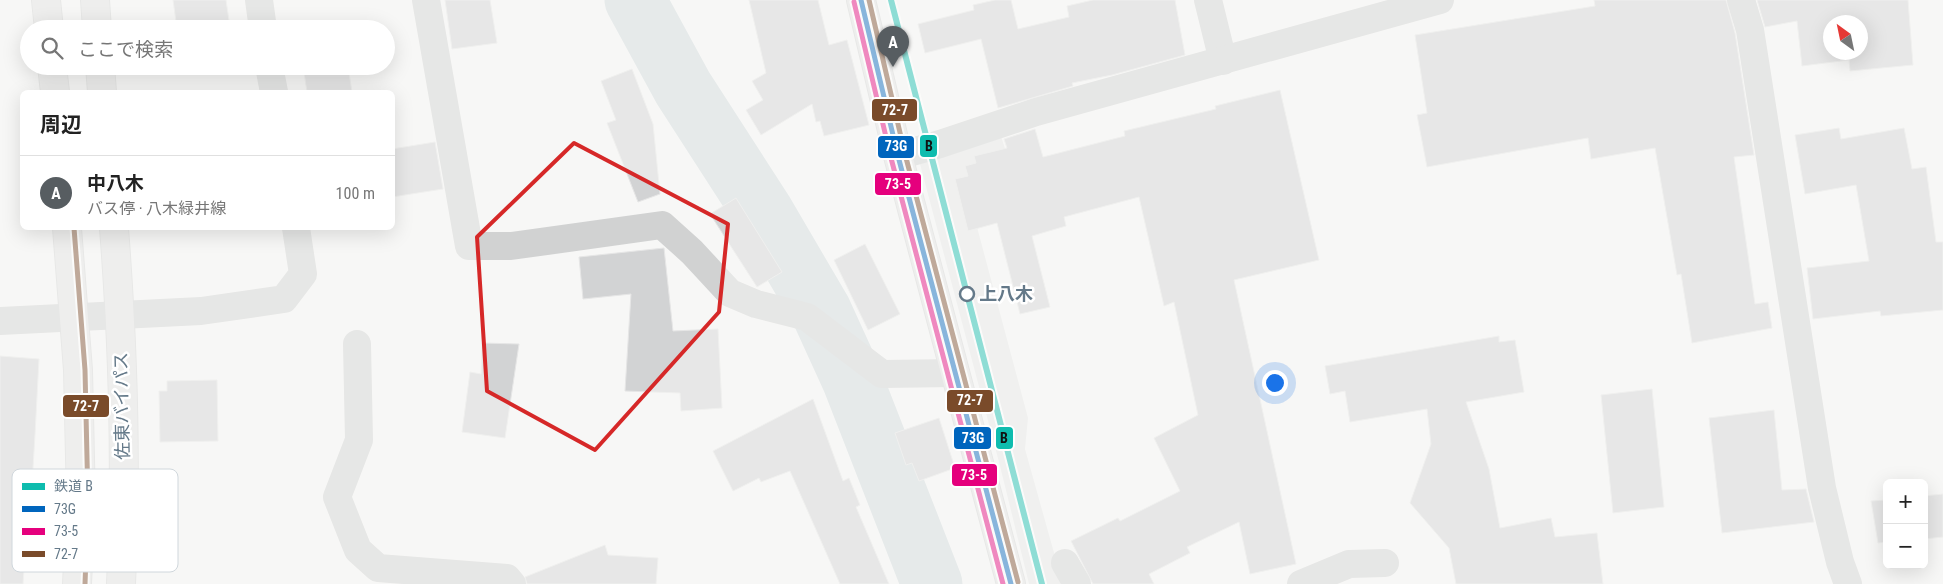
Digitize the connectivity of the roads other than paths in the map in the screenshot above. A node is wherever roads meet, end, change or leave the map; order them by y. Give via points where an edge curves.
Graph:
1 (46, 0) edge
2 (95, 0) edge
3 (259, 0) edge
4 (426, 0) edge
5 (861, 0) edge
6 (1208, 0) edge
7 (1440, 0) edge
8 (1741, 0) edge
9 (48, 20) edge
10 (96, 20) edge
11 (262, 20) edge
12 (1223, 61) junction
13 (53, 75) edge
14 (101, 75) edge
15 (271, 75) edge
16 (55, 90) edge
17 (102, 90) edge
18 (274, 90) edge
19 (898, 156) junction
20 (67, 230) edge
21 (114, 230) edge
22 (296, 230) edge
23 (121, 315) junction
24 (75, 317) junction
25 (0, 321) edge
26 (357, 344) dead end
27 (956, 374) junction
28 (80, 469) edge
29 (122, 469) edge
30 (1385, 562) dead end
31 (512, 584) edge
32 (1011, 584) edge
33 (1301, 584) edge
34 (1848, 584) edge

1 - 9 main road
2 - 10 main road
3 - 11 street
4 - 27 street via 469,246 511,246 662,225 730,292 756,304 807,317 882,374
5 - 19 main road
6 - 12 street
7 - 12 street
8 - 34 street via 1750,30 1822,488
12 - 19 street via 1036,112
13 - 16 main road
14 - 17 main road
15 - 18 street
19 - 27 main road
20 - 24 main road
21 - 23 main road, 佐東バイパス
22 - 23 street via 303,274 284,299 201,311
23 - 24 street
23 - 29 main road, 佐東バイパス
24 - 25 street
24 - 28 main road
26 - 31 street via 359,440 337,497 358,550 378,568 506,578
27 - 32 main road
30 - 33 street via 1349,564

